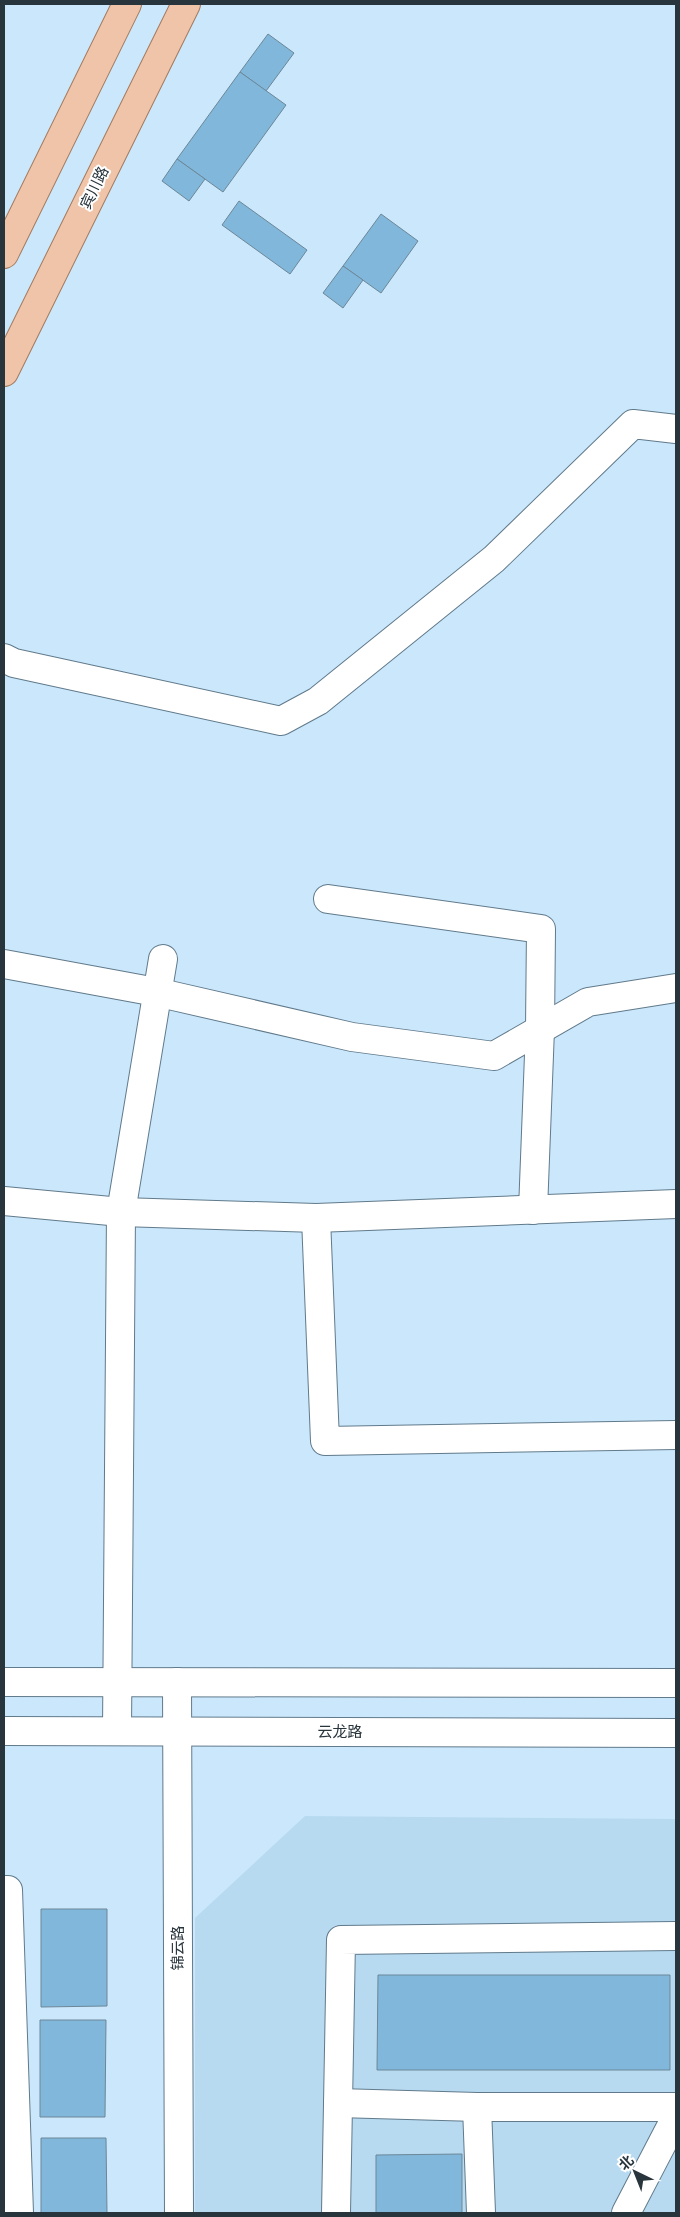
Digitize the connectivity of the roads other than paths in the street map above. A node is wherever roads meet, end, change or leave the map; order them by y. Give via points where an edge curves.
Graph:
1 (126, 4) edge
2 (186, 4) edge
3 (4, 254) edge
4 (4, 372) edge
5 (676, 429) edge
6 (4, 658) edge
7 (328, 899) dead end
8 (163, 959) dead end
9 (4, 964) edge
10 (676, 988) edge
11 (156, 992) junction
12 (540, 1029) junction
13 (4, 1201) edge
14 (676, 1204) edge
15 (533, 1210) junction
16 (121, 1212) junction
17 (316, 1218) junction
18 (676, 1435) edge
19 (4, 1682) edge
20 (117, 1682) junction
21 (176, 1682) junction
22 (676, 1683) edge
23 (4, 1731) edge
24 (117, 1731) junction
25 (177, 1732) junction
26 (676, 1733) edge
27 (4, 1890) edge
28 (676, 1936) edge
29 (338, 2103) junction
30 (477, 2107) junction
31 (676, 2107) edge
32 (676, 2117) edge
33 (19, 2213) edge
34 (179, 2213) edge
35 (336, 2213) edge
36 (481, 2213) edge
37 (626, 2213) edge

1 - 3 main road
2 - 4 main road, 宾川路
5 - 6 street via 633,424 494,559 318,701 282,721 14,663
7 - 12 street via 541,929
8 - 11 street
9 - 11 street
10 - 12 street via 588,1002
11 - 12 street via 352,1037 494,1056
11 - 16 street
12 - 15 street
13 - 16 street
14 - 15 street
15 - 17 street
16 - 17 street
16 - 20 street
17 - 18 street via 325,1441
19 - 20 street
20 - 21 street
20 - 24 street
21 - 22 street
21 - 25 street, 锦云路
23 - 24 street, 云龙路
24 - 25 street, 云龙路
25 - 26 street, 云龙路
25 - 34 street, 锦云路
27 - 33 street via 8,1890
28 - 29 street via 342,1940
29 - 30 street
29 - 35 street
30 - 31 street
30 - 36 street
32 - 37 street

